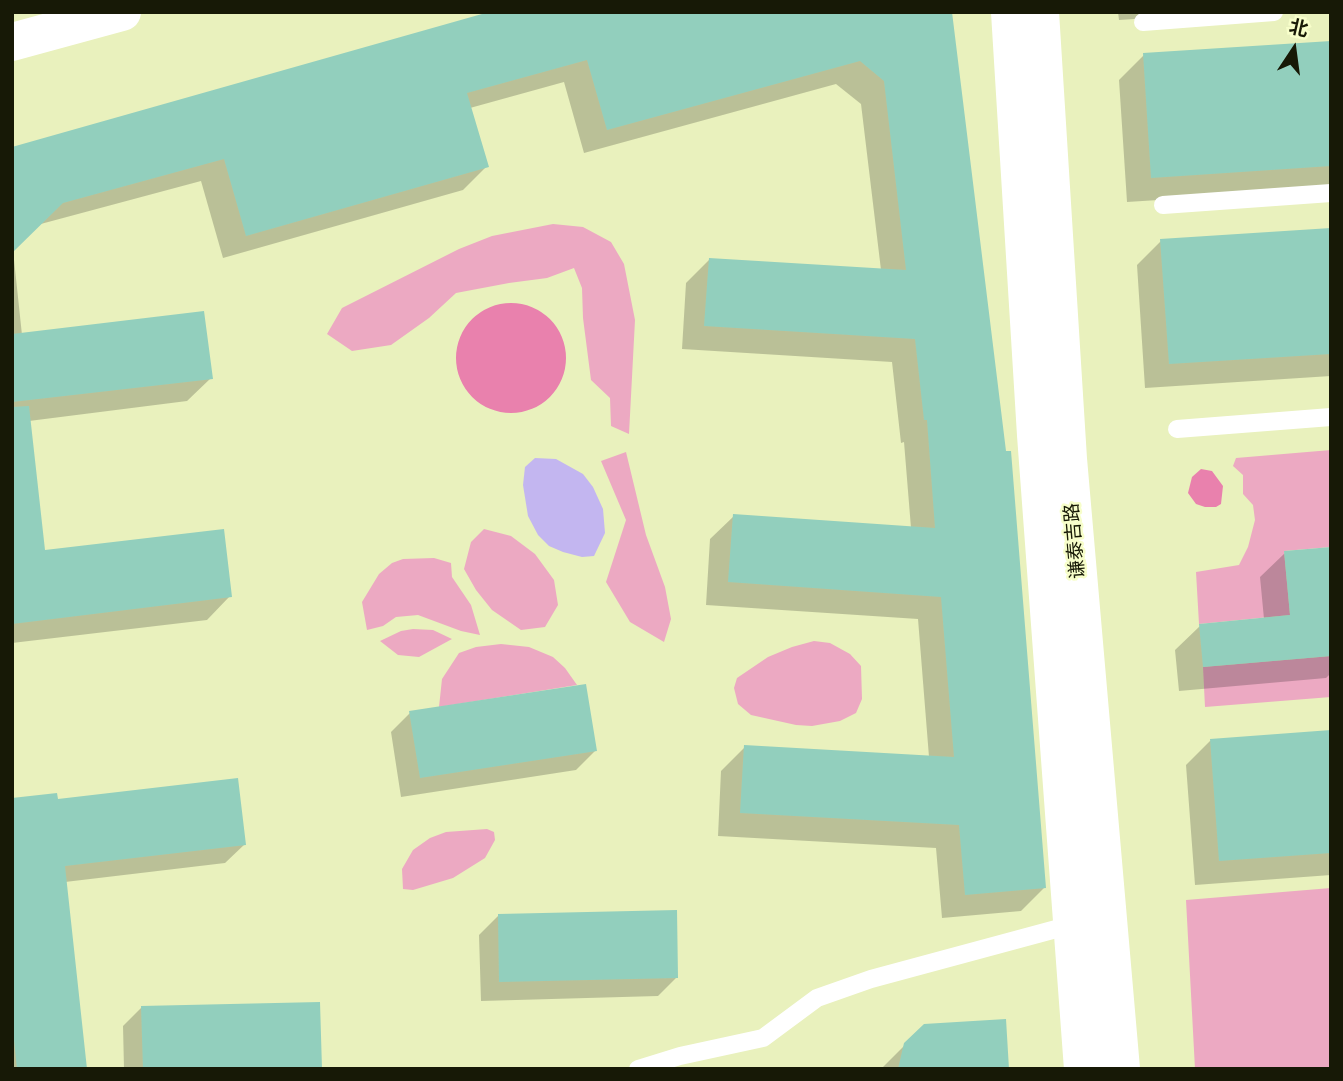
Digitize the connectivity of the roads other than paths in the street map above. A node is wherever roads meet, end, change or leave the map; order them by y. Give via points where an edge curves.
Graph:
1 (122, 12) edge
2 (1010, 12) edge
3 (1040, 12) edge
4 (1274, 12) edge
5 (1143, 22) dead end
6 (12, 42) edge
7 (1331, 193) edge
8 (1163, 205) dead end
9 (1331, 417) edge
10 (1177, 429) dead end
11 (1071, 925) junction
12 (638, 1069) edge
13 (1083, 1069) edge
14 (1121, 1069) edge

1 - 6 street
2 - 11 street, 谦泰吉路
3 - 14 street, 谦泰吉路 via 1068,459
4 - 5 lane
7 - 8 lane
9 - 10 lane
11 - 12 lane via 871,979 817,998 763,1038
11 - 13 street, 谦泰吉路

